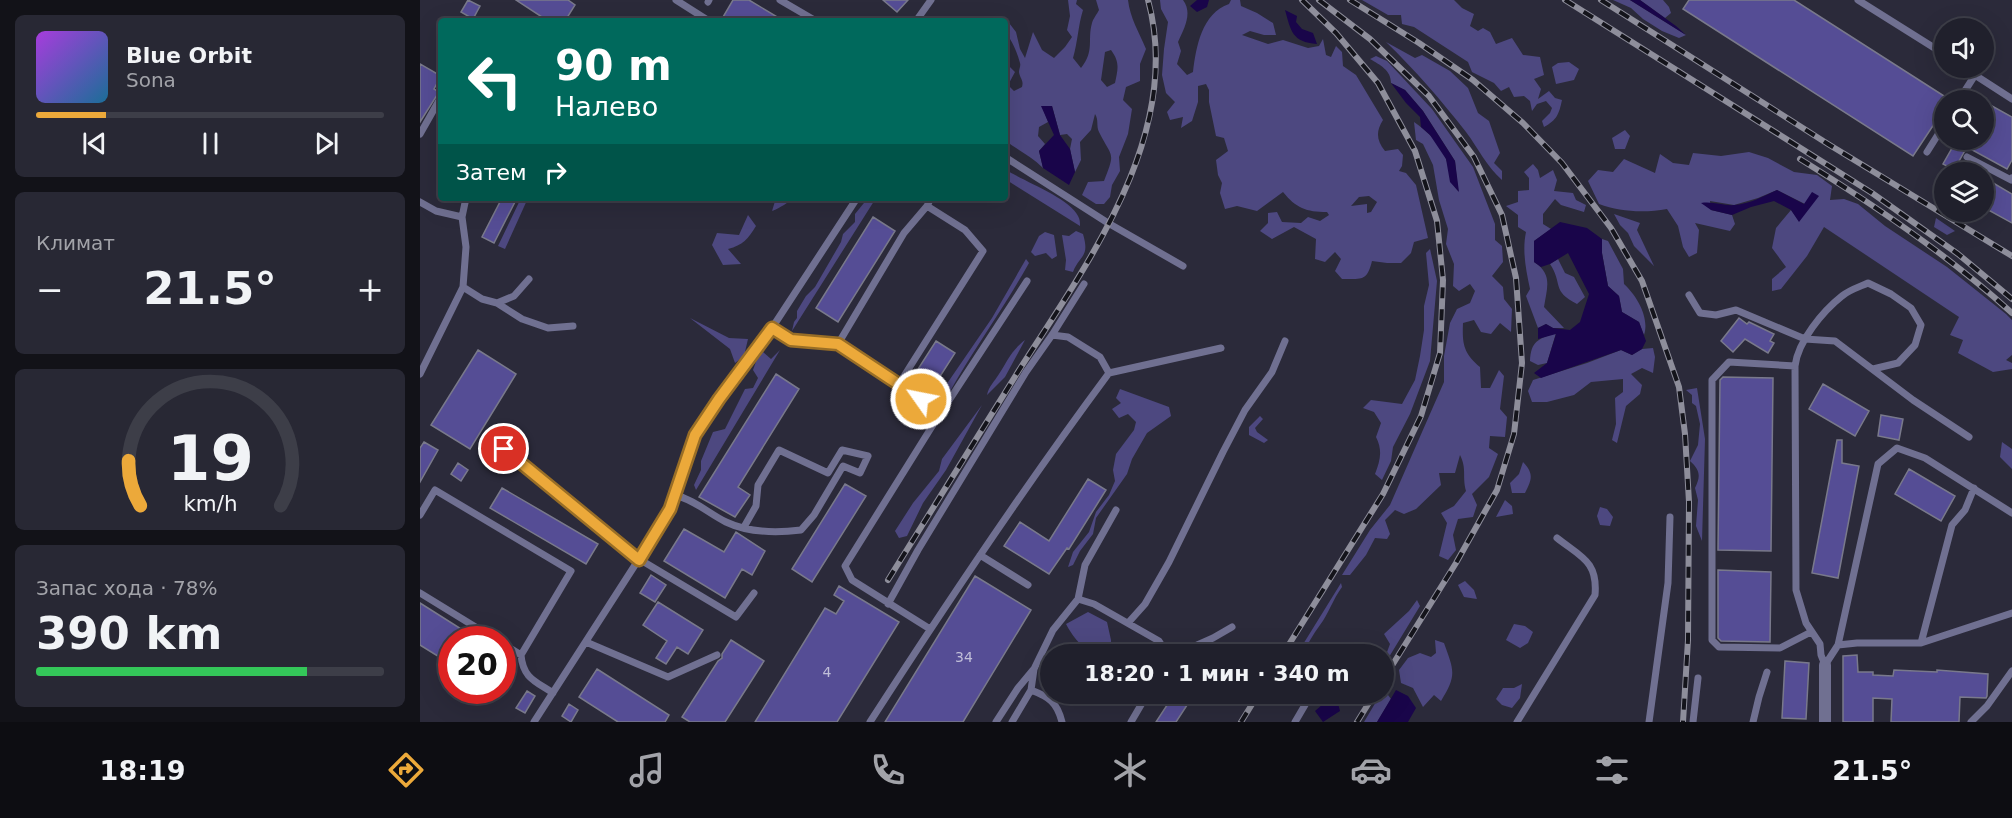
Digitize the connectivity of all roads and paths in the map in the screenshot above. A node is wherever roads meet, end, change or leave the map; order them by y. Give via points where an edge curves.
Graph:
1 (676, 0) edge
2 (780, 0) edge
3 (931, 0) edge
4 (1858, 0) edge
5 (792, 3) edge
6 (803, 13) junction
7 (704, 18) edge
8 (800, 18) edge
9 (811, 18) edge
10 (918, 18) edge
11 (1934, 48) edge
12 (1980, 78) edge
13 (2012, 99) edge
14 (438, 103) edge
15 (420, 134) edge
16 (1934, 141) edge
17 (1927, 153) dead end
18 (1967, 157) dead end
19 (1008, 159) edge
20 (2012, 178) edge
21 (465, 201) edge
22 (855, 201) edge
23 (930, 201) edge
24 (420, 202) edge
25 (927, 206) junction
26 (462, 217) junction
27 (1183, 266) dead end
28 (529, 279) dead end
29 (1027, 281) dead end
30 (1084, 284) dead end
31 (463, 287) junction
32 (1689, 295) dead end
33 (497, 303) junction
34 (573, 326) dead end
35 (772, 328) junction
36 (1052, 335) junction
37 (1805, 339) junction
38 (1285, 341) dead end
39 (838, 344) junction
40 (1221, 348) dead end
41 (1795, 366) junction
42 (1873, 369) junction
43 (1109, 373) junction
44 (420, 374) edge
45 (898, 384) junction
46 (921, 399) dead end
47 (1969, 437) dead end
48 (504, 449) dead end
49 (1974, 488) junction
50 (675, 495) junction
51 (1116, 510) dead end
52 (2012, 513) edge
53 (420, 514) edge
54 (1670, 517) dead end
55 (744, 527) junction
56 (1557, 538) dead end
57 (980, 555) junction
58 (639, 560) junction
59 (1028, 585) dead end
60 (420, 593) edge
61 (754, 593) dead end
62 (1078, 599) junction
63 (888, 604) junction
64 (2012, 614) edge
65 (1128, 623) junction
66 (474, 626) edge
67 (1232, 627) dead end
68 (930, 629) junction
69 (1811, 632) junction
70 (586, 642) junction
71 (1921, 643) junction
72 (1161, 644) edge
73 (1200, 644) edge
74 (1838, 645) junction
75 (516, 652) edge
76 (521, 655) junction
77 (717, 656) dead end
78 (1825, 665) junction
79 (1034, 669) junction
80 (2012, 671) edge
81 (1767, 672) dead end
82 (1698, 678) dead end
83 (1031, 690) junction
84 (553, 693) junction
85 (1142, 704) edge
86 (1306, 704) edge
87 (534, 722) edge
88 (870, 722) edge
89 (996, 722) edge
90 (1011, 722) edge
91 (1062, 722) edge
92 (1131, 722) edge
93 (1295, 722) edge
94 (1517, 722) edge
95 (1649, 722) edge
96 (1693, 722) edge
97 (1754, 722) edge
98 (1825, 722) edge
99 (1971, 722) edge

1 - 7 lane
2 - 5 lane
3 - 10 lane
4 - 11 lane
5 - 6 lane
6 - 8 lane
6 - 9 lane
12 - 13 lane
14 - 15 lane
16 - 17 lane
18 - 20 lane
19 - 27 lane
21 - 26 lane
22 - 35 lane
23 - 25 lane
24 - 26 lane via 436,211
25 - 39 lane via 904,233
25 - 45 lane via 965,230 983,251
26 - 31 lane via 466,247
28 - 33 lane via 514,296
29 - 63 lane via 844,566 852,580
30 - 36 lane
31 - 33 lane
31 - 44 lane
32 - 37 lane via 1700,313 1716,315 1736,309
33 - 34 lane via 522,319 548,328
35 - 39 lane via 791,340
35 - 50 lane via 695,435
36 - 43 lane via 1068,337 1100,357
36 - 63 lane
37 - 41 lane via 1796,354
37 - 42 lane via 1835,341
37 - 42 lane via 1844,294 1868,283 1911,308 1921,325 1916,345 1898,363
38 - 65 lane via 1272,372 1228,441 1169,562 1145,604
39 - 45 lane
40 - 43 lane
41 - 69 lane via 1796,590
41 - 69 lane via 1729,362 1713,380 1712,640 1719,647 1780,648
42 - 47 lane
43 - 57 lane
45 - 46 lane
48 - 58 lane
49 - 52 lane
49 - 71 lane via 1965,510 1952,525
49 - 74 lane via 1925,458 1897,448 1878,464
50 - 55 lane via 694,501 728,523
50 - 58 lane
51 - 62 lane via 1085,565
53 - 76 lane via 435,490 571,571
54 - 95 lane via 1668,583
55 - 55 lane via 775,534 801,530 843,466 860,473 868,456 842,450 828,472 779,450 758,484 756,506
56 - 94 lane via 1590,563 1596,580 1595,595
57 - 59 lane
57 - 68 lane
58 - 61 lane via 736,617
58 - 70 lane
60 - 66 lane
62 - 65 lane
62 - 79 lane via 1053,630
63 - 68 lane
64 - 71 lane
65 - 72 lane
67 - 73 lane
68 - 88 lane
69 - 78 lane via 1820,644
70 - 77 lane via 668,677
70 - 84 lane
71 - 74 lane
74 - 78 lane
75 - 76 lane
76 - 84 lane via 522,668 529,678
78 - 98 street
79 - 83 lane
79 - 89 lane
80 - 99 lane
81 - 97 lane
82 - 96 lane
83 - 90 lane
83 - 91 lane via 1049,697
84 - 87 lane
85 - 92 lane
86 - 93 lane

